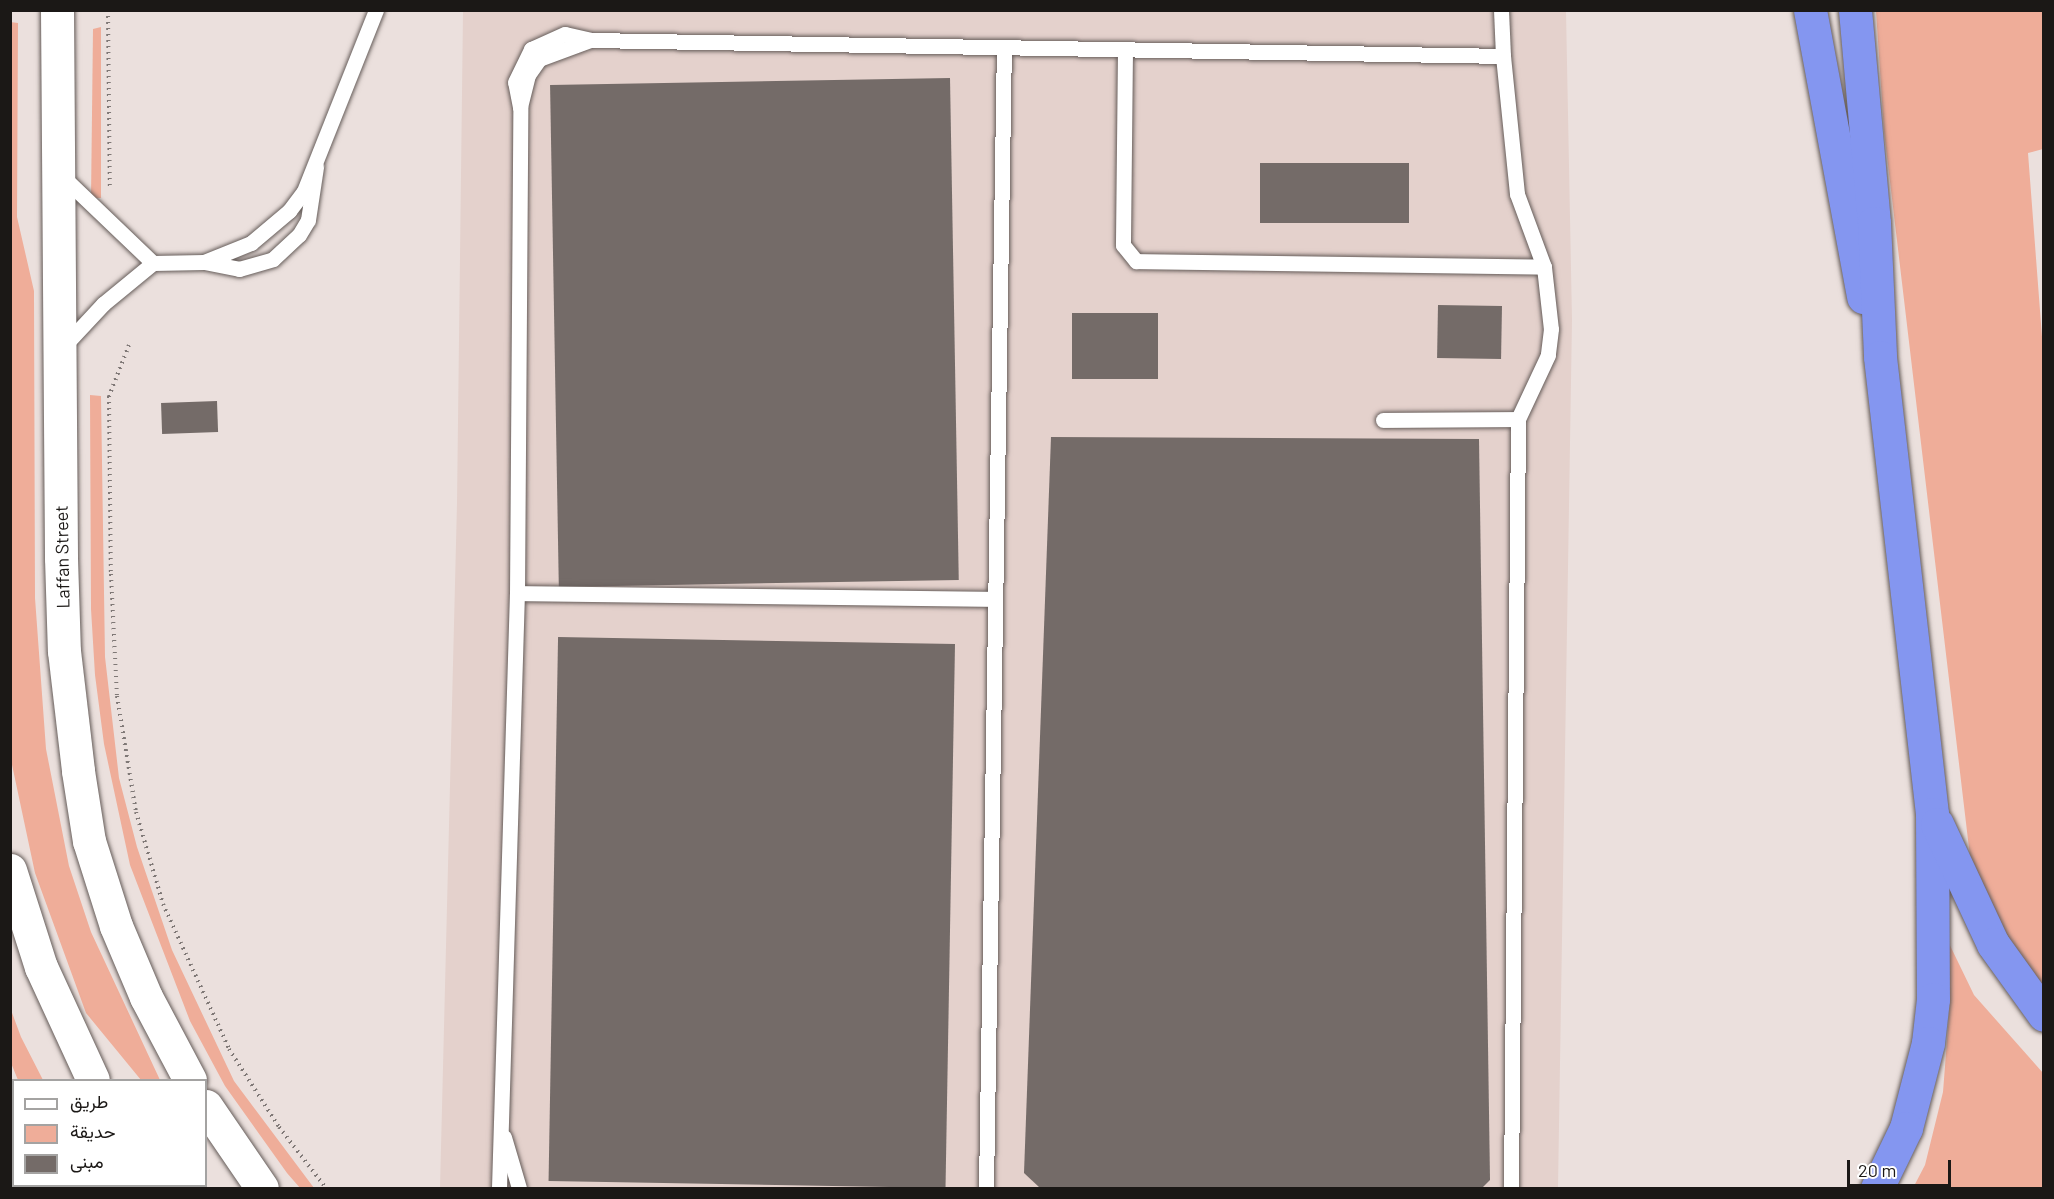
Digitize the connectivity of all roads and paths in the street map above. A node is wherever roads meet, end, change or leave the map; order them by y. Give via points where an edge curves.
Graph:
1 (57, 10) edge
2 (108, 10) edge
3 (364, 10) edge
4 (376, 10) edge
5 (1501, 10) edge
6 (1810, 10) edge
7 (1854, 10) edge
8 (361, 39) junction
9 (1004, 48) junction
10 (1125, 50) junction
11 (1503, 56) junction
12 (316, 167) junction
13 (58, 173) junction
14 (110, 201) dead end
15 (204, 262) junction
16 (153, 263) junction
17 (1544, 267) junction
18 (129, 345) dead end
19 (59, 352) junction
20 (1880, 357) junction
21 (1518, 419) junction
22 (1383, 420) dead end
23 (517, 593) junction
24 (995, 599) junction
25 (1932, 814) junction
26 (10, 870) edge
27 (2043, 1015) edge
28 (93, 1079) edge
29 (189, 1079) edge
30 (207, 1107) edge
31 (504, 1137) junction
32 (1507, 1184) edge
33 (262, 1188) edge
34 (326, 1188) edge
35 (499, 1188) edge
36 (519, 1188) edge
37 (986, 1188) edge
38 (1877, 1188) edge

1 - 13 street, Laffan Street
2 - 14 path
3 - 8 lane
4 - 8 lane
5 - 11 lane
6 - 20 highway via 1846,225
7 - 20 highway via 1874,223
8 - 12 lane
9 - 10 lane
9 - 23 lane via 590,40 539,59 528,75 520,107
9 - 24 lane
10 - 11 lane
10 - 17 lane via 1124,245 1137,261
11 - 17 lane via 1517,194
12 - 15 lane via 299,198 271,229 251,243
12 - 15 lane via 308,220 287,248 273,259 239,268
13 - 16 lane
13 - 19 street, Laffan Street
15 - 16 lane
16 - 19 lane via 103,304
17 - 21 lane via 1550,303 1548,356
18 - 34 path via 109,396 111,574 117,696 136,812 163,904 229,1049 279,1128
19 - 29 street, Laffan Street via 64,651 89,842 146,997
20 - 25 highway
21 - 22 lane
21 - 32 lane
23 - 24 lane
23 - 31 lane
24 - 37 lane
25 - 27 highway via 1993,945
25 - 38 highway via 1933,999 1928,1043 1906,1128
26 - 28 street via 41,967
30 - 33 street
31 - 35 lane
31 - 36 lane

